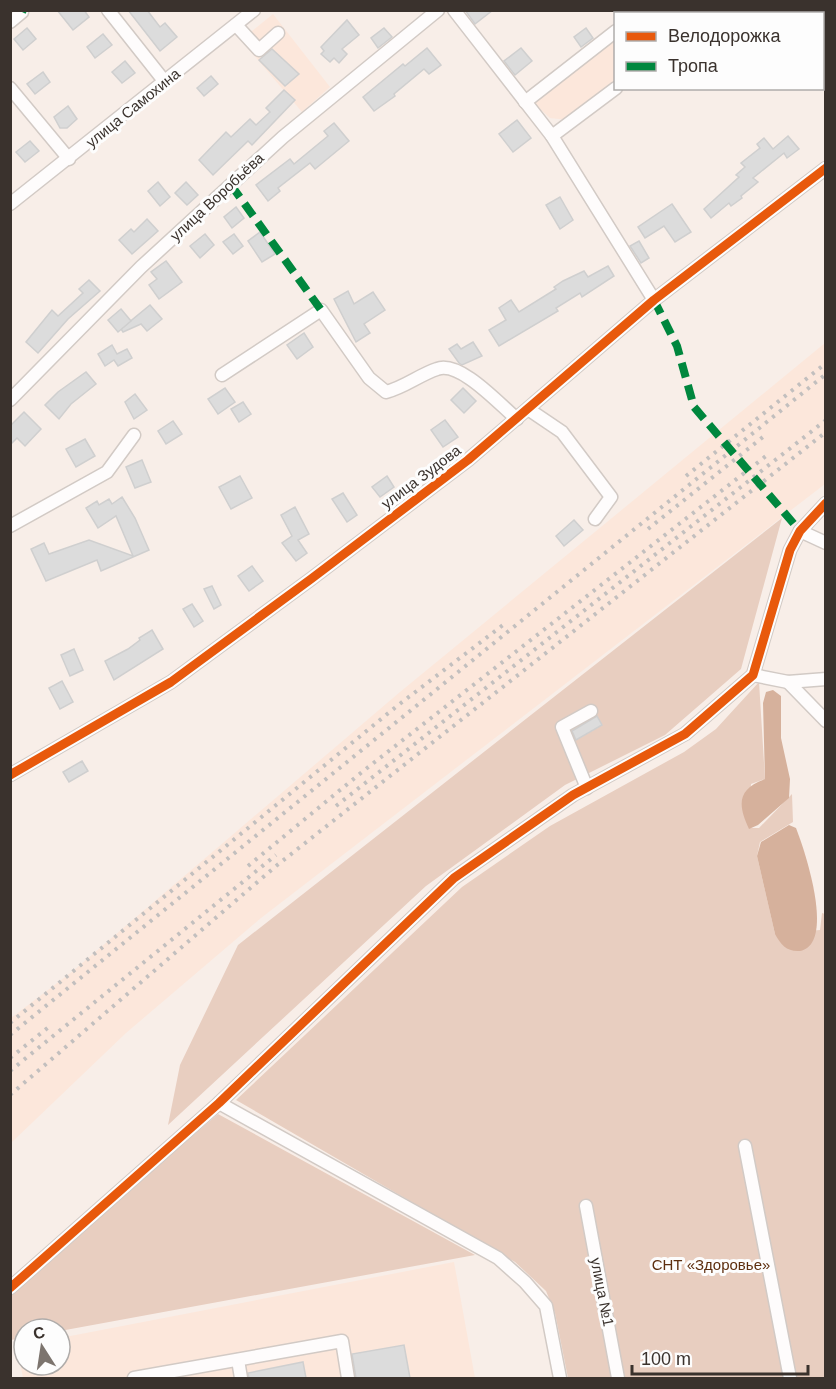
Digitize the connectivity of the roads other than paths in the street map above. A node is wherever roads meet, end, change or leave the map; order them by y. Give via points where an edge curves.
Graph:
1 (108, 10) edge
2 (254, 10) edge
3 (438, 10) edge
4 (454, 10) edge
5 (22, 12) dead end
6 (10, 22) edge
7 (236, 25) junction
8 (614, 32) edge
9 (278, 33) dead end
10 (165, 82) junction
11 (10, 88) edge
12 (614, 90) edge
13 (525, 102) junction
14 (552, 136) junction
15 (69, 159) junction
16 (825, 168) edge
17 (10, 204) edge
18 (654, 300) junction
19 (222, 375) dead end
20 (11, 397) edge
21 (528, 409) junction
22 (517, 419) junction
23 (134, 435) dead end
24 (825, 503) edge
25 (595, 519) dead end
26 (10, 526) edge
27 (800, 531) junction
28 (825, 543) edge
29 (753, 675) junction
30 (825, 679) edge
31 (788, 682) junction
32 (591, 711) dead end
33 (825, 721) edge
34 (10, 775) edge
35 (587, 788) junction
36 (219, 1103) junction
37 (746, 1146) dead end
38 (586, 1206) dead end
39 (10, 1288) edge
40 (238, 1360) junction
41 (134, 1378) edge
42 (241, 1378) edge
43 (348, 1378) edge
44 (560, 1378) edge
45 (618, 1378) edge
46 (790, 1378) edge

1 - 10 street
2 - 7 street, улица Самохина
3 - 20 street, улица Воробьёва via 283,137 141,267
4 - 13 street
5 - 6 street
7 - 9 street via 259,50
7 - 10 street, улица Самохина
8 - 13 street
10 - 15 street, улица Самохина
11 - 15 street
12 - 14 street
13 - 14 street
14 - 18 street
15 - 17 street, улица Самохина
16 - 18 street, улица Зудова
18 - 21 street, улица Зудова
19 - 22 street via 321,310 369,378 386,392 439,368 451,368 466,375
21 - 22 street, улица Зудова
21 - 25 street via 562,432 611,497
22 - 34 street, улица Зудова via 171,682
23 - 26 street via 107,472
24 - 27 street
27 - 28 street
27 - 29 street via 790,550
29 - 31 street
29 - 35 street via 685,734
30 - 31 street
31 - 33 street
32 - 35 street via 562,727
35 - 36 street via 454,878
36 - 39 street
36 - 44 street via 498,1258 546,1306
37 - 46 street
38 - 45 street, улица №1
40 - 41 street
40 - 42 street
40 - 43 street via 342,1341

